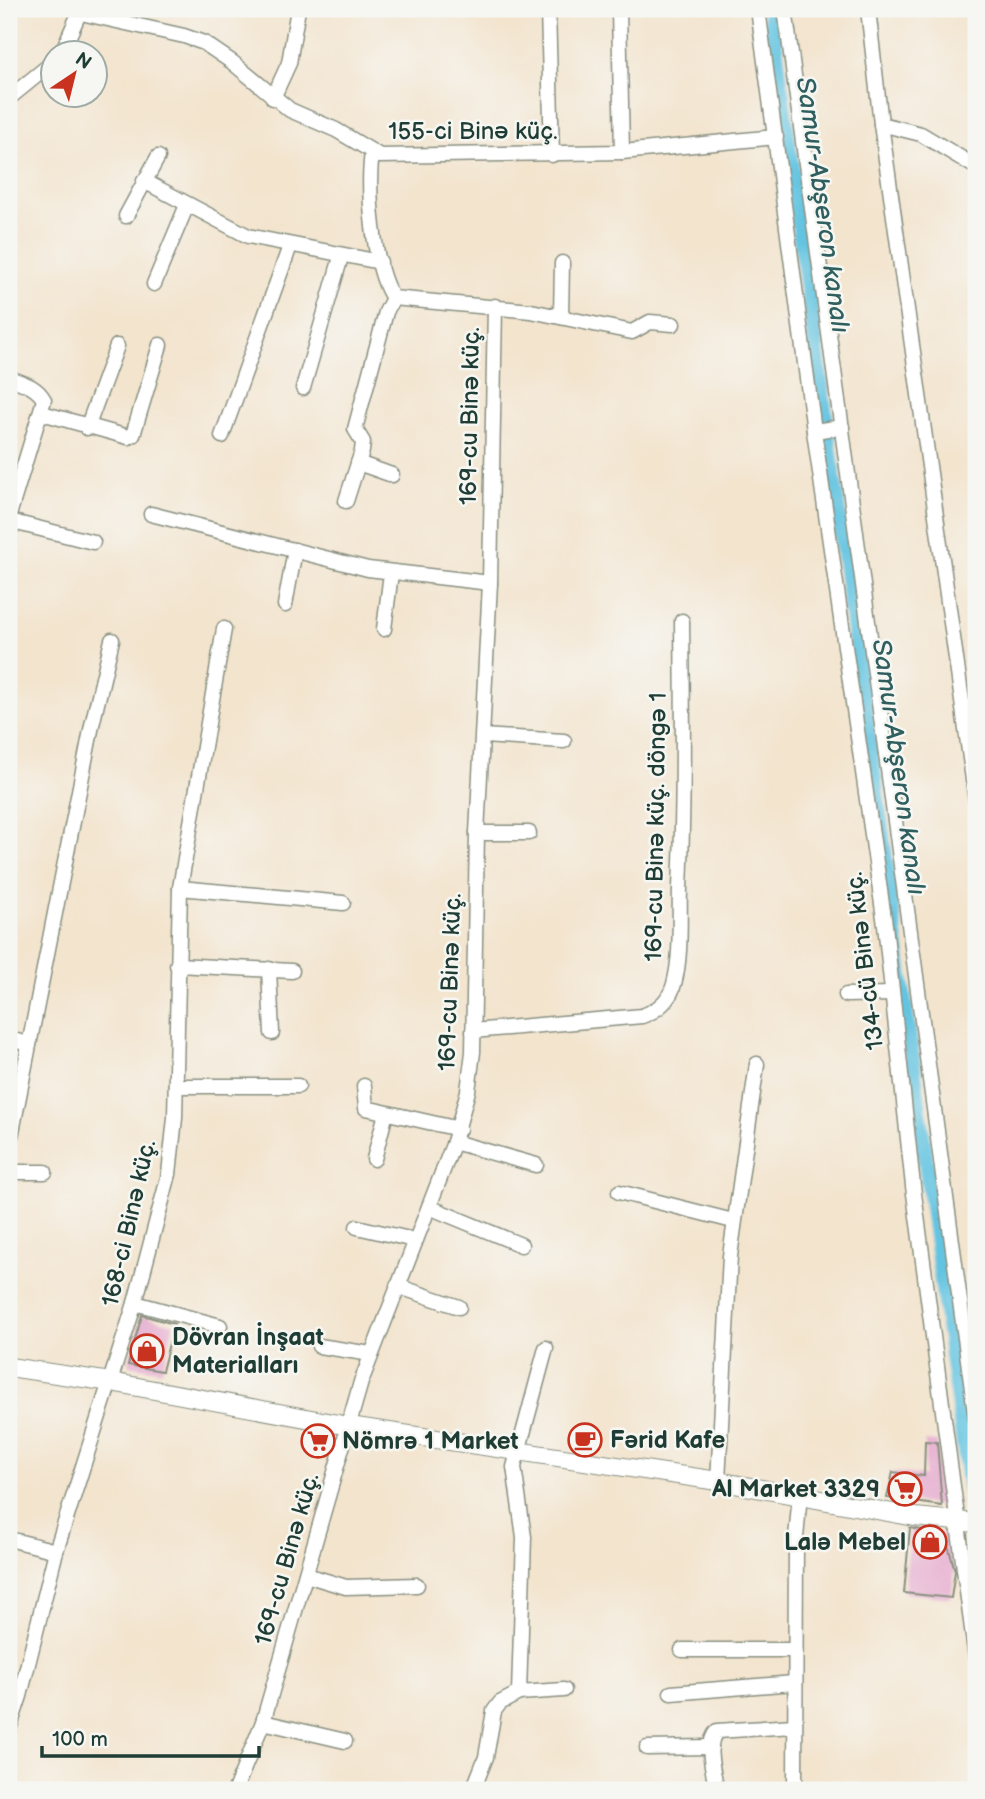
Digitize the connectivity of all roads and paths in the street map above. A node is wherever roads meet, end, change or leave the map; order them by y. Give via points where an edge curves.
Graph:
1 (298, 9) edge
2 (548, 9) edge
3 (619, 9) edge
4 (758, 9) edge
5 (785, 9) edge
6 (868, 9) edge
7 (81, 11) edge
8 (68, 38) edge
9 (38, 75) edge
10 (9, 98) edge
11 (273, 98) junction
12 (881, 124) junction
13 (776, 137) junction
14 (622, 152) junction
15 (372, 153) junction
16 (552, 155) junction
17 (158, 157) dead end
18 (976, 167) edge
19 (144, 181) junction
20 (187, 205) junction
21 (126, 216) dead end
22 (289, 246) junction
23 (341, 257) junction
24 (380, 262) junction
25 (562, 262) dead end
26 (154, 284) dead end
27 (393, 298) junction
28 (495, 306) junction
29 (561, 317) junction
30 (673, 324) dead end
31 (160, 345) dead end
32 (117, 346) dead end
33 (9, 378) edge
34 (303, 388) dead end
35 (42, 413) junction
36 (842, 427) junction
37 (87, 428) junction
38 (814, 431) junction
39 (222, 436) dead end
40 (358, 463) junction
41 (392, 475) dead end
42 (346, 500) dead end
43 (151, 514) dead end
44 (9, 515) edge
45 (9, 521) edge
46 (93, 542) dead end
47 (295, 550) junction
48 (391, 573) junction
49 (490, 583) junction
50 (285, 605) dead end
51 (682, 621) dead end
52 (225, 629) dead end
53 (384, 629) dead end
54 (112, 640) dead end
55 (483, 736) junction
56 (564, 741) dead end
57 (976, 801) edge
58 (477, 833) junction
59 (529, 833) dead end
60 (180, 888) junction
61 (343, 903) dead end
62 (177, 965) junction
63 (269, 970) junction
64 (292, 971) dead end
65 (892, 994) junction
66 (846, 995) dead end
67 (473, 1031) junction
68 (272, 1033) dead end
69 (9, 1039) edge
70 (29, 1044) junction
71 (757, 1064) dead end
72 (176, 1086) junction
73 (298, 1086) dead end
74 (364, 1086) dead end
75 (386, 1113) junction
76 (11, 1122) edge
77 (456, 1136) junction
78 (9, 1147) edge
79 (374, 1159) dead end
80 (536, 1165) dead end
81 (9, 1172) edge
82 (45, 1172) dead end
83 (619, 1192) dead end
84 (429, 1207) junction
85 (733, 1221) junction
86 (357, 1227) dead end
87 (414, 1240) junction
88 (521, 1245) dead end
89 (397, 1286) junction
90 (135, 1303) junction
91 (459, 1307) dead end
92 (220, 1326) dead end
93 (320, 1346) dead end
94 (546, 1348) dead end
95 (371, 1354) junction
96 (9, 1367) edge
97 (111, 1382) junction
98 (976, 1419) edge
99 (349, 1426) junction
100 (516, 1452) junction
101 (718, 1480) junction
102 (800, 1494) junction
103 (956, 1523) junction
104 (976, 1523) edge
105 (9, 1539) edge
106 (56, 1551) junction
107 (306, 1575) junction
108 (417, 1585) dead end
109 (682, 1650) dead end
110 (794, 1650) junction
111 (976, 1659) edge
112 (794, 1683) junction
113 (564, 1690) dead end
114 (519, 1693) junction
115 (671, 1693) dead end
116 (263, 1722) junction
117 (794, 1726) junction
118 (9, 1730) edge
119 (345, 1741) dead end
120 (711, 1747) junction
121 (647, 1748) dead end
122 (235, 1790) edge
123 (473, 1790) edge
124 (716, 1790) edge
125 (795, 1790) edge

1 - 11 street via 289,63
2 - 16 street
3 - 14 street
4 - 13 street, 134-cü Binə küç.
5 - 36 street
6 - 12 street
7 - 8 street
7 - 11 street, 155-ci Binə küç. via 204,43
9 - 10 street
11 - 15 street, 155-ci Binə küç.
12 - 18 street via 921,134
12 - 57 street
13 - 14 street, 155-ci Binə küç.
13 - 38 street, 134-cü Binə küç.
14 - 16 street, 155-ci Binə küç.
15 - 16 street, 155-ci Binə küç. via 392,157
15 - 24 street via 370,181
17 - 19 street
19 - 20 street
19 - 21 street
20 - 22 street via 232,230
20 - 26 street
22 - 23 street
22 - 39 street
23 - 24 street
23 - 34 street
24 - 27 street
25 - 29 street
27 - 28 street
27 - 40 street via 355,429 363,442
28 - 29 street
28 - 49 street, 169-cu Binə küç.
29 - 30 street via 632,332 650,322
31 - 37 street via 133,435
32 - 37 street
33 - 35 street via 40,393
35 - 37 street
35 - 44 street
36 - 38 street
36 - 98 street
38 - 65 street, 134-cü Binə küç.
40 - 41 street
40 - 42 street
43 - 47 street
45 - 46 street
47 - 48 street
47 - 50 street
48 - 49 street
48 - 53 street
49 - 55 street, 169-cu Binə küç.
51 - 67 street, 169-cu Binə küç. döngə 1 via 684,799 678,958 669,996 655,1011 642,1016
52 - 60 street, 168-ci Binə küç.
54 - 70 street
55 - 56 street
55 - 58 street, 169-cu Binə küç.
58 - 59 street
58 - 67 street, 169-cu Binə küç.
60 - 61 street
60 - 62 street, 168-ci Binə küç.
62 - 63 street
62 - 72 street, 168-ci Binə küç.
63 - 64 street
63 - 68 street
65 - 66 street
65 - 103 street, 134-cü Binə küç.
67 - 77 street, 169-cu Binə küç. via 470,1078
69 - 70 street
70 - 76 street
71 - 85 street
72 - 73 street
72 - 90 street, 168-ci Binə küç. via 169,1174
74 - 75 street via 366,1108
75 - 77 street
75 - 79 street
76 - 78 street
77 - 80 street
77 - 84 street, 169-cu Binə küç.
81 - 82 street
83 - 85 street
84 - 87 street, 169-cu Binə küç.
84 - 88 street
85 - 101 street
86 - 87 street
87 - 89 street, 169-cu Binə küç.
89 - 91 street
89 - 95 street, 169-cu Binə küç.
90 - 92 street
90 - 97 street, 168-ci Binə küç.
93 - 95 street
94 - 100 street
95 - 99 street, 169-cu Binə küç.
96 - 97 street
97 - 99 street
97 - 106 street, 168-ci Binə küç.
99 - 100 street
99 - 107 street, 169-cu Binə küç.
100 - 101 street
100 - 114 street via 524,1557
101 - 102 street
102 - 103 street
102 - 110 street
103 - 104 street
103 - 111 street, 134-cü Binə küç.
105 - 106 street
106 - 118 street, 168-ci Binə küç.
107 - 108 street via 346,1587
107 - 116 street, 169-cu Binə küç.
109 - 110 street
110 - 112 street
112 - 115 street
112 - 117 street
113 - 114 street
114 - 123 street via 500,1703 494,1712 486,1757
116 - 119 street
116 - 122 street, 169-cu Binə küç.
117 - 120 street via 717,1731
117 - 125 street
120 - 121 street
120 - 124 street

